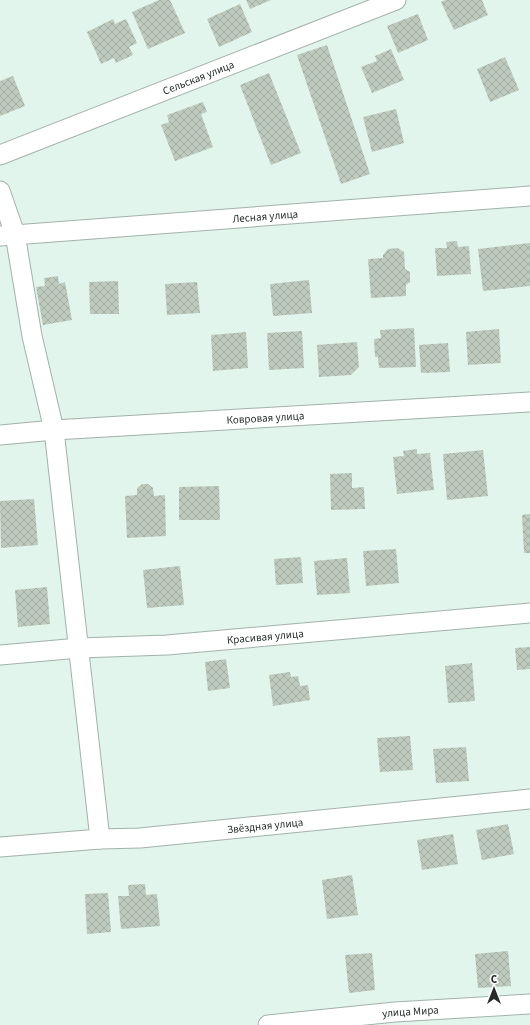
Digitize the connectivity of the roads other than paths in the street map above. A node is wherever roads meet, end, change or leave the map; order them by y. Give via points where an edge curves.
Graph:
1 (396, 0) edge
2 (0, 155) edge
3 (0, 191) edge
4 (530, 196) edge
5 (8, 235) edge
6 (530, 402) edge
7 (54, 430) junction
8 (0, 435) edge
9 (530, 613) edge
10 (79, 648) junction
11 (0, 655) edge
12 (530, 799) edge
13 (100, 839) junction
14 (0, 847) edge
15 (530, 1004) edge
16 (268, 1025) edge

1 - 2 street, Сельская улица
3 - 5 street
4 - 5 street, Лесная улица
5 - 7 street
6 - 7 street, Ковровая улица
7 - 8 street, Ковровая улица
7 - 10 street
9 - 10 street, Красивая улица via 167,645
10 - 11 street, Красивая улица
10 - 13 street
12 - 13 street, Звёздная улица via 140,838
13 - 14 street, Звёздная улица
15 - 16 street, улица Мира via 395,1012

